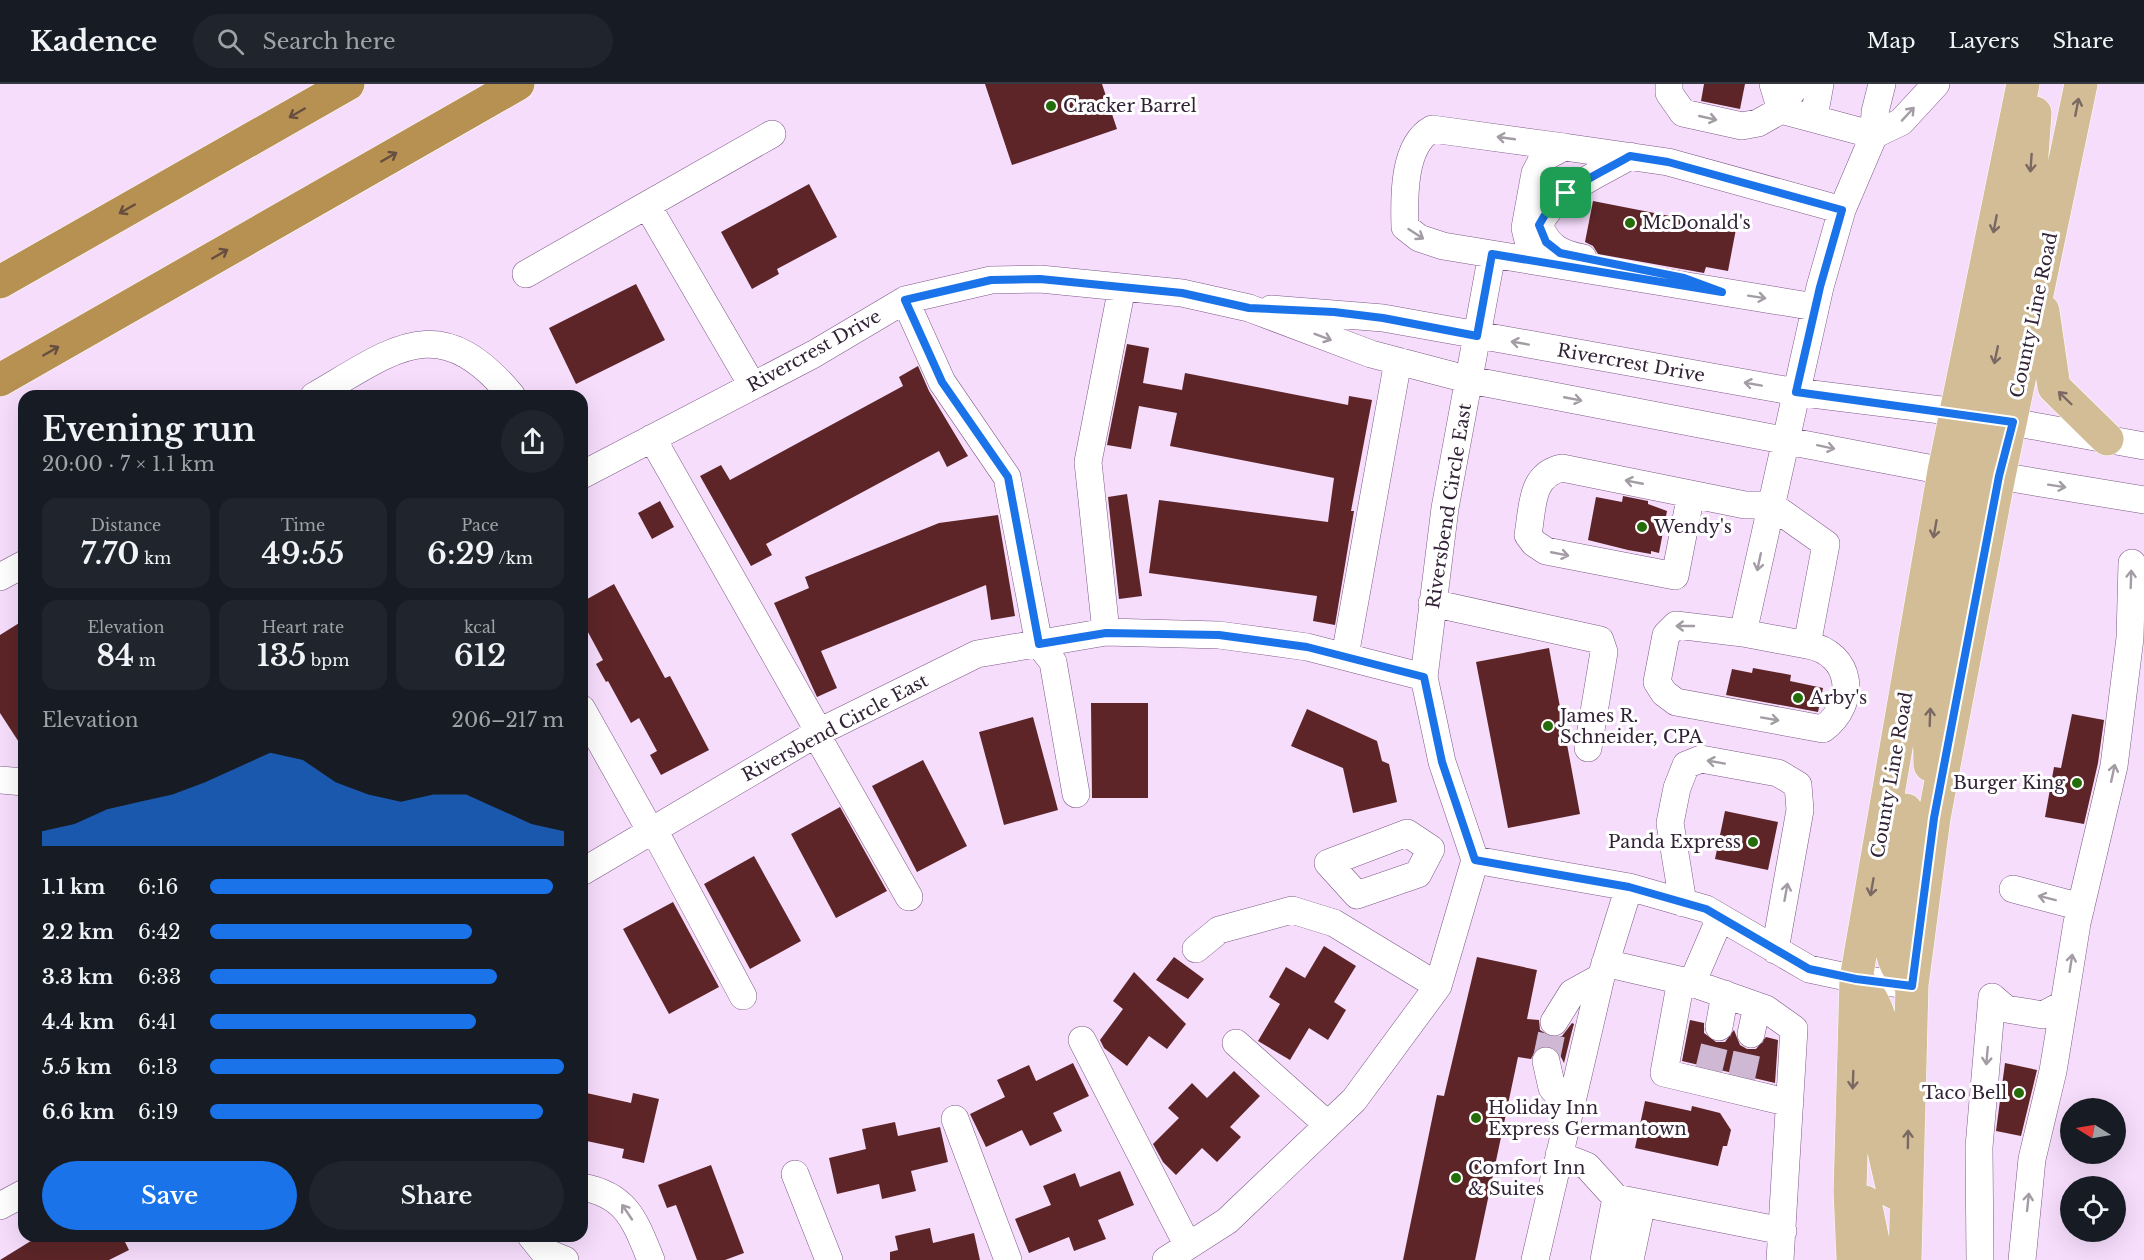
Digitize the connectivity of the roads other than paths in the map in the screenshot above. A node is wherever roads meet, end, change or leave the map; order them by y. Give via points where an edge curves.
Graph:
1 (348, 84) edge
2 (518, 84) edge
3 (1669, 84) edge
4 (1773, 84) edge
5 (1796, 84) edge
6 (1820, 84) edge
7 (1882, 84) edge
8 (1936, 84) edge
9 (2023, 84) edge
10 (2036, 84) edge
11 (2081, 84) edge
12 (1781, 110) junction
13 (1814, 117) junction
14 (772, 135) dead end
15 (1874, 135) junction
16 (1564, 147) junction
17 (1630, 156) junction
18 (647, 205) junction
19 (1842, 210) junction
20 (1492, 254) junction
21 (1533, 261) junction
22 (526, 274) dead end
23 (0, 282) edge
24 (1122, 287) junction
25 (2040, 288) junction
26 (1722, 292) junction
27 (905, 300) junction
28 (1815, 307) junction
29 (1249, 308) junction
30 (1477, 336) junction
31 (1398, 361) junction
32 (0, 380) edge
33 (1470, 380) junction
34 (752, 386) junction
35 (325, 390) edge
36 (507, 390) edge
37 (1796, 392) junction
38 (1986, 417) junction
39 (652, 438) junction
40 (1785, 439) junction
41 (2107, 439) junction
42 (2144, 446) edge
43 (588, 472) edge
44 (1972, 474) junction
45 (1691, 494) junction
46 (2144, 500) edge
47 (1771, 505) junction
48 (2132, 563) dead end
49 (18, 567) edge
50 (0, 577) edge
51 (1432, 603) junction
52 (1106, 633) junction
53 (1743, 633) junction
54 (1039, 644) junction
55 (1807, 645) junction
56 (1345, 656) junction
57 (1424, 677) junction
58 (1908, 680) junction
59 (588, 719) edge
60 (817, 733) junction
61 (1588, 748) dead end
62 (0, 780) edge
63 (18, 782) edge
64 (1076, 794) dead end
65 (651, 829) junction
66 (1431, 849) dead end
67 (1472, 851) junction
68 (588, 868) edge
69 (1629, 887) junction
70 (2013, 890) dead end
71 (909, 897) dead end
72 (1683, 903) junction
73 (2081, 907) junction
74 (1720, 918) junction
75 (1196, 949) dead end
76 (1775, 950) junction
77 (1603, 970) junction
78 (1856, 979) junction
79 (1686, 981) junction
80 (1438, 986) junction
81 (1912, 986) junction
82 (1725, 994) junction
83 (743, 996) dead end
84 (2064, 1004) junction
85 (1757, 1006) junction
86 (1554, 1022) tunnel mouth
87 (1719, 1027) tunnel mouth
88 (1751, 1034) tunnel mouth
89 (1082, 1040) dead end
90 (1236, 1043) dead end
91 (1546, 1060) tunnel mouth
92 (1790, 1103) junction
93 (1570, 1108) junction
94 (955, 1119) dead end
95 (1328, 1125) junction
96 (1851, 1145) junction
97 (1559, 1155) junction
98 (795, 1174) dead end
99 (588, 1188) edge
100 (18, 1196) edge
101 (1633, 1204) junction
102 (0, 1206) edge
103 (1783, 1231) junction
104 (536, 1242) edge
105 (1188, 1246) junction
106 (1896, 1259) edge
107 (565, 1260) edge
108 (651, 1260) edge
109 (829, 1260) edge
110 (1008, 1260) edge
111 (1166, 1260) edge
112 (1535, 1260) edge
113 (1604, 1260) edge
114 (1630, 1260) edge
115 (1640, 1260) edge
116 (1780, 1260) edge
117 (1853, 1260) edge
118 (1980, 1260) edge
119 (2022, 1260) edge

1 -> 23 highway
32 -> 2 highway
3 -> 12 street via 1670,93 1683,113 1742,126 1758,123
4 - 12 street
5 - 12 street
6 - 13 street
7 - 15 street
15 -> 8 street via 1901,122
9 -> 38 main road, County Line Road
10 -> 38 main road via 2029,197
25 -> 11 main road, County Line Road
12 - 13 street
13 - 15 street
14 - 18 street
15 - 19 street
16 - 17 street
16 -> 20 street via 1432,129 1420,135 1411,158 1405,227 1419,238 1443,246
16 - 21 street via 1543,158 1535,173 1525,228
17 - 19 street via 1668,162
17 - 26 street via 1566,193 1546,210 1539,225 1546,242 1560,253 1684,278
18 - 22 street
18 - 34 street
19 - 28 street
20 - 21 street
20 - 30 street, Riversbend Circle East
21 - 26 street
24 - 27 street, Rivercrest Drive via 1040,279 991,280
24 - 29 street, Rivercrest Drive via 1182,293
24 - 52 street via 1088,462
25 - 38 main road, County Line Road
41 -> 25 main road via 2054,387
26 -> 28 street
27 - 34 street, Rivercrest Drive
27 - 54 street via 942,382 1008,477
28 - 37 street
29 - 30 street, Rivercrest Drive via 1383,318
29 -> 31 street, Rivercrest Drive via 1324,338
30 - 33 street, Riversbend Circle East
37 -> 30 street, Rivercrest Drive
31 - 33 street, Rivercrest Drive
31 - 56 street
33 -> 40 street, Rivercrest Drive
33 - 51 street, Riversbend Circle East via 1445,508
34 - 39 street, Rivercrest Drive
35 - 36 street via 388,354 411,346 438,344 466,352 490,370
37 - 38 street, Rivercrest Drive
37 - 40 street
38 - 41 street, Rivercrest Drive
38 - 44 main road, County Line Road
38 - 44 main road via 1991,446
39 - 43 street, Rivercrest Drive
39 - 60 street
40 -> 44 street, Rivercrest Drive
40 - 47 street
41 - 42 street, Rivercrest Drive
44 -> 46 street, Rivercrest Drive
44 -> 58 main road, County Line Road
81 -> 44 main road via 1934,818 1929,715
45 -> 45 street via 1562,468 1549,471 1537,486 1528,535 1546,551 1675,576
45 - 47 street via 1745,505
47 -> 53 street
47 - 55 street via 1826,544
73 -> 48 street via 2114,766 2130,638
49 - 50 street
51 - 57 street, Riversbend Circle East
51 - 61 street via 1600,640 1604,652
52 - 54 street, Riversbend Circle East
52 - 56 street, Riversbend Circle East via 1219,635
53 - 55 street
53 -> 55 street via 1676,625 1666,635 1657,682 1664,693 1676,702 1823,729 1835,720 1847,679 1839,660 1824,648
54 - 60 street, Riversbend Circle East via 977,654
54 - 64 street via 1053,662
56 - 57 street, Riversbend Circle East
57 - 67 street, Riversbend Circle East via 1442,762
58 -> 78 main road, County Line Road
58 - 81 main road via 1905,825 1891,931 1893,957
59 - 65 street
60 - 65 street, Riversbend Circle East
60 - 71 street
62 - 63 street
65 - 68 street, Riversbend Circle East
65 - 83 street
66 - 67 street
67 - 69 street
67 - 80 street
69 - 72 street
69 - 77 street
73 -> 70 street
72 - 74 street via 1706,909
76 -> 72 street via 1800,810 1798,785 1778,773 1701,759 1686,765 1670,824
84 -> 73 street
74 - 76 street
74 - 79 street
75 - 80 street via 1219,930 1292,910 1334,923
76 - 78 street via 1809,969
77 - 79 street
77 - 86 street via 1572,993
77 - 93 street
78 - 81 street
78 -> 96 main road, County Line Road
78 - 106 main road via 1871,994 1884,1036 1880,1124
79 - 82 street
79 - 92 street via 1664,1073 1740,1086
80 - 95 street via 1354,1100
106 -> 81 main road
82 - 85 street
82 - 87 street
84 -> 118 street via 2043,1015 2006,1009 1992,997 1979,1147
119 -> 84 street via 2032,1159
85 - 88 street
85 - 92 street via 1794,1029
89 - 105 street
90 - 95 street
91 - 93 street via 1552,1088
92 - 103 street
93 - 97 street
94 - 110 street
95 - 105 street via 1227,1221
96 - 106 main road
96 - 117 main road, County Line Road
97 - 101 street via 1587,1166
97 - 112 street
98 - 109 street
108 -> 99 street via 624,1205 602,1191
100 - 102 street
101 - 103 street
101 - 113 street
101 - 114 street
101 - 115 street via 1647,1223
103 - 116 street
104 - 107 street via 543,1251
105 - 111 street

